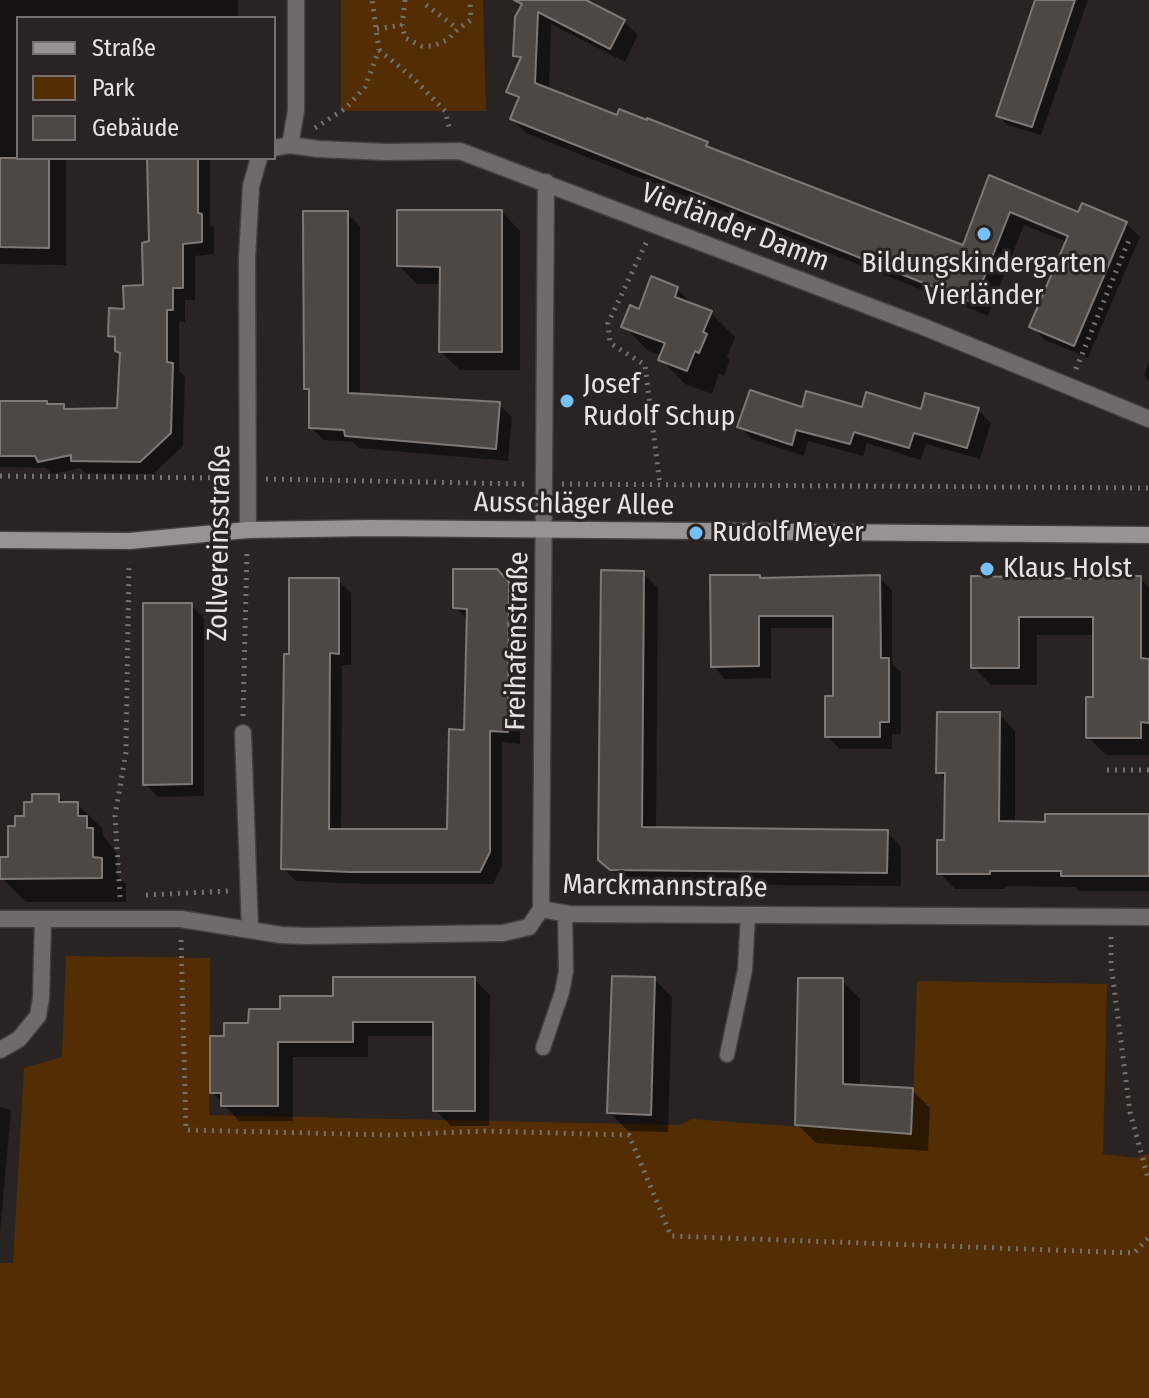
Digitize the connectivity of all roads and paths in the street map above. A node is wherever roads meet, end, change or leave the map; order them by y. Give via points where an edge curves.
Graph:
1 (296, 0) edge
2 (372, 0) edge
3 (405, 0) edge
4 (470, 0) edge
5 (426, 5) dead end
6 (402, 25) junction
7 (377, 29) junction
8 (458, 29) junction
9 (379, 50) junction
10 (282, 147) edge
11 (460, 151) junction
12 (258, 160) edge
13 (546, 182) junction
14 (1129, 240) dead end
15 (636, 263) dead end
16 (1069, 386) junction
17 (1149, 419) edge
18 (0, 476) edge
19 (249, 478) junction
20 (545, 484) junction
21 (660, 485) junction
22 (1149, 488) edge
23 (248, 530) junction
24 (545, 531) junction
25 (1149, 535) edge
26 (0, 540) edge
27 (129, 541) junction
28 (243, 733) joint
29 (1107, 770) dead end
30 (1149, 770) edge
31 (249, 890) junction
32 (541, 909) junction
33 (565, 913) junction
34 (748, 915) junction
35 (1111, 917) junction
36 (1149, 917) edge
37 (0, 919) edge
38 (43, 919) junction
39 (181, 919) junction
40 (250, 930) junction
41 (543, 1048) dead end
42 (0, 1050) edge
43 (727, 1055) dead end
44 (1149, 1181) edge
45 (1149, 1237) edge

1 - 10 street via 296,111
2 - 7 path
3 - 6 path
4 - 8 path via 471,20
5 - 8 path
6 - 7 path
6 - 8 path via 405,38 422,46 447,40
7 - 9 path
9 - 10 path via 365,87 346,108
9 - 11 path via 445,111
10 - 11 street, Vierländer Damm
11 - 13 street, Vierländer Damm
12 - 19 street, Zollvereinsstraße via 251,186 247,258
13 - 16 street, Vierländer Damm
13 - 20 street, Freihafenstraße
14 - 16 path
15 - 21 path via 608,323 610,343 645,365
16 - 17 street, Vierländer Damm
18 - 19 path
19 - 20 path
19 - 23 street, Zollvereinsstraße
20 - 21 path
20 - 24 street, Freihafenstraße
21 - 22 path
23 - 24 street, Ausschläger Allee
23 - 27 street, Ausschläger Allee
23 - 28 path, Zollvereinsstraße
24 - 25 street, Ausschläger Allee
24 - 32 street, Freihafenstraße
26 - 27 street, Ausschläger Allee
27 - 31 path via 126,752 115,816 118,897
28 - 31 street
29 - 30 path
31 - 40 street
32 - 33 street, Marckmannstraße
32 - 40 street, Marckmannstraße via 529,927 503,933 307,936
33 - 34 street, Marckmannstraße
33 - 41 lane via 566,971
34 - 35 street, Marckmannstraße
34 - 43 lane via 745,970
35 - 36 street, Marckmannstraße
35 - 44 path via 1111,964 1130,1112
37 - 38 street, Marckmannstraße
38 - 39 street, Marckmannstraße
38 - 42 street via 38,1016 19,1039
39 - 40 street, Marckmannstraße
39 - 45 path via 186,1130 629,1135 671,1236 1134,1253

